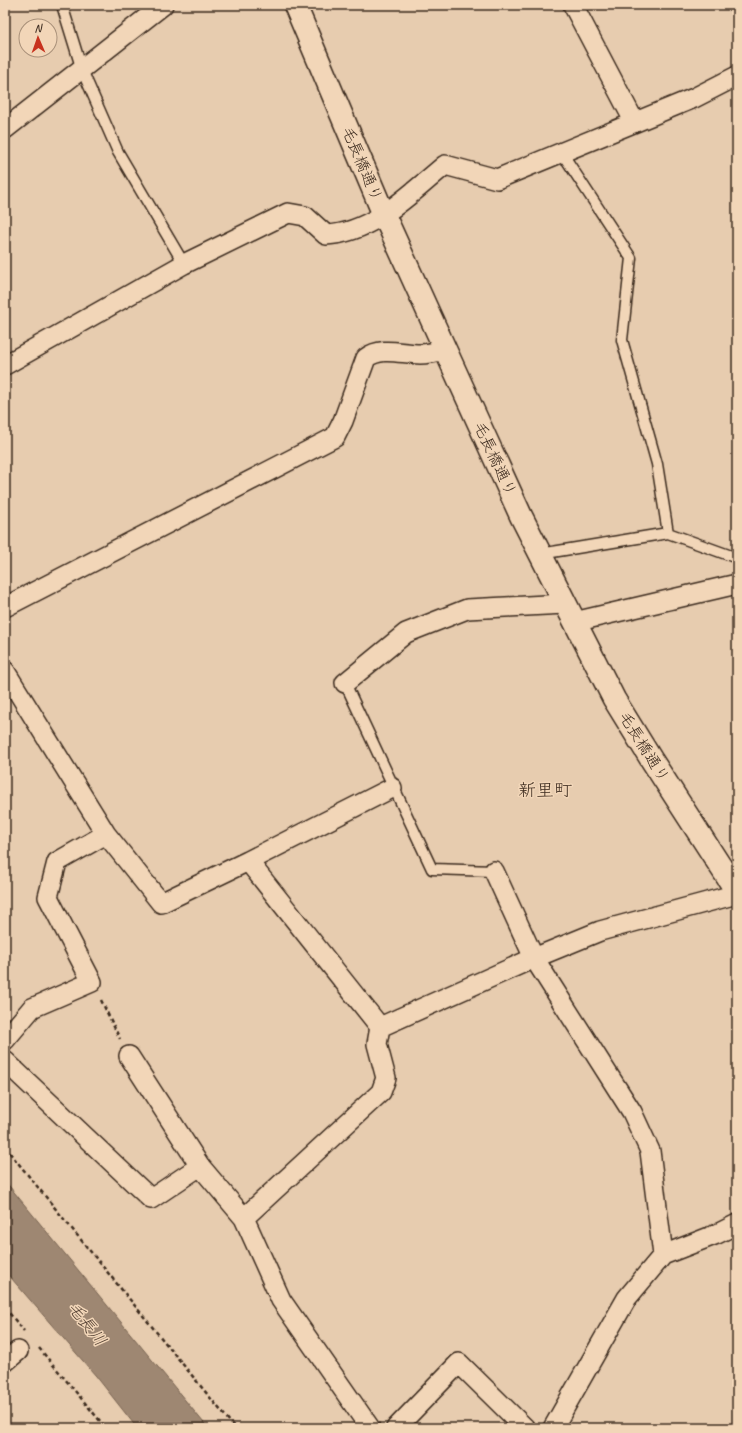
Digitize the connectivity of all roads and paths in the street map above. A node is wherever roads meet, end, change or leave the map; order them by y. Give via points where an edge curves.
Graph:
1 (62, 5) edge
2 (163, 5) edge
3 (295, 5) edge
4 (573, 5) edge
5 (82, 70) junction
6 (737, 76) edge
7 (634, 121) junction
8 (5, 129) edge
9 (562, 152) junction
10 (384, 215) junction
11 (184, 264) junction
12 (445, 350) junction
13 (5, 365) edge
14 (668, 533) junction
15 (540, 554) junction
16 (737, 558) edge
17 (737, 584) edge
18 (5, 607) edge
19 (570, 613) junction
20 (5, 671) edge
21 (345, 683) joint
22 (392, 788) junction
23 (106, 834) junction
24 (248, 861) junction
25 (494, 871) joint
26 (737, 893) edge
27 (534, 958) junction
28 (92, 982) junction
29 (380, 1026) junction
30 (5, 1040) edge
31 (129, 1056) joint
32 (5, 1061) edge
33 (5, 1147) edge
34 (200, 1166) junction
35 (244, 1218) junction
36 (737, 1224) edge
37 (663, 1255) junction
38 (5, 1308) edge
39 (27, 1334) dead end
40 (37, 1346) dead end
41 (106, 1428) edge
42 (235, 1428) edge
43 (370, 1428) edge
44 (396, 1428) edge
45 (525, 1428) edge
46 (552, 1428) edge

1 - 5 lane
2 - 5 street
3 - 10 street, 毛長橋通り
4 - 7 street
5 - 8 street
5 - 11 lane via 118,152
6 - 7 street via 694,98
7 - 9 street
9 - 10 street via 496,179 445,165
9 - 14 lane via 632,258 622,340 657,464
10 - 11 street via 341,234 326,235 305,216 288,213
10 - 12 street, 毛長橋通り
11 - 13 street
12 - 15 street, 毛長橋通り
12 - 18 street via 421,354 382,351 372,353 366,358 335,436
14 - 15 lane
14 - 16 lane
15 - 19 street, 毛長橋通り
17 - 19 street
19 - 21 street via 467,609 406,633
19 - 26 street, 毛長橋通り via 614,699
20 - 23 street
21 - 22 lane
22 - 24 street
22 - 25 lane via 432,869
23 - 24 street via 161,902
23 - 28 street via 57,862 48,897
24 - 29 street
25 - 27 street
26 - 27 street via 600,931
27 - 29 street
27 - 37 street via 632,1112 650,1151
28 - 30 street via 32,1008
28 - 31 path
29 - 35 street via 377,1044 386,1078 381,1092
31 - 34 street
32 - 34 street via 151,1199
33 - 42 path
34 - 35 street
35 - 43 street via 281,1300
36 - 37 street
37 - 46 street via 627,1298
38 - 39 path
40 - 41 path
44 - 45 street via 459,1363

